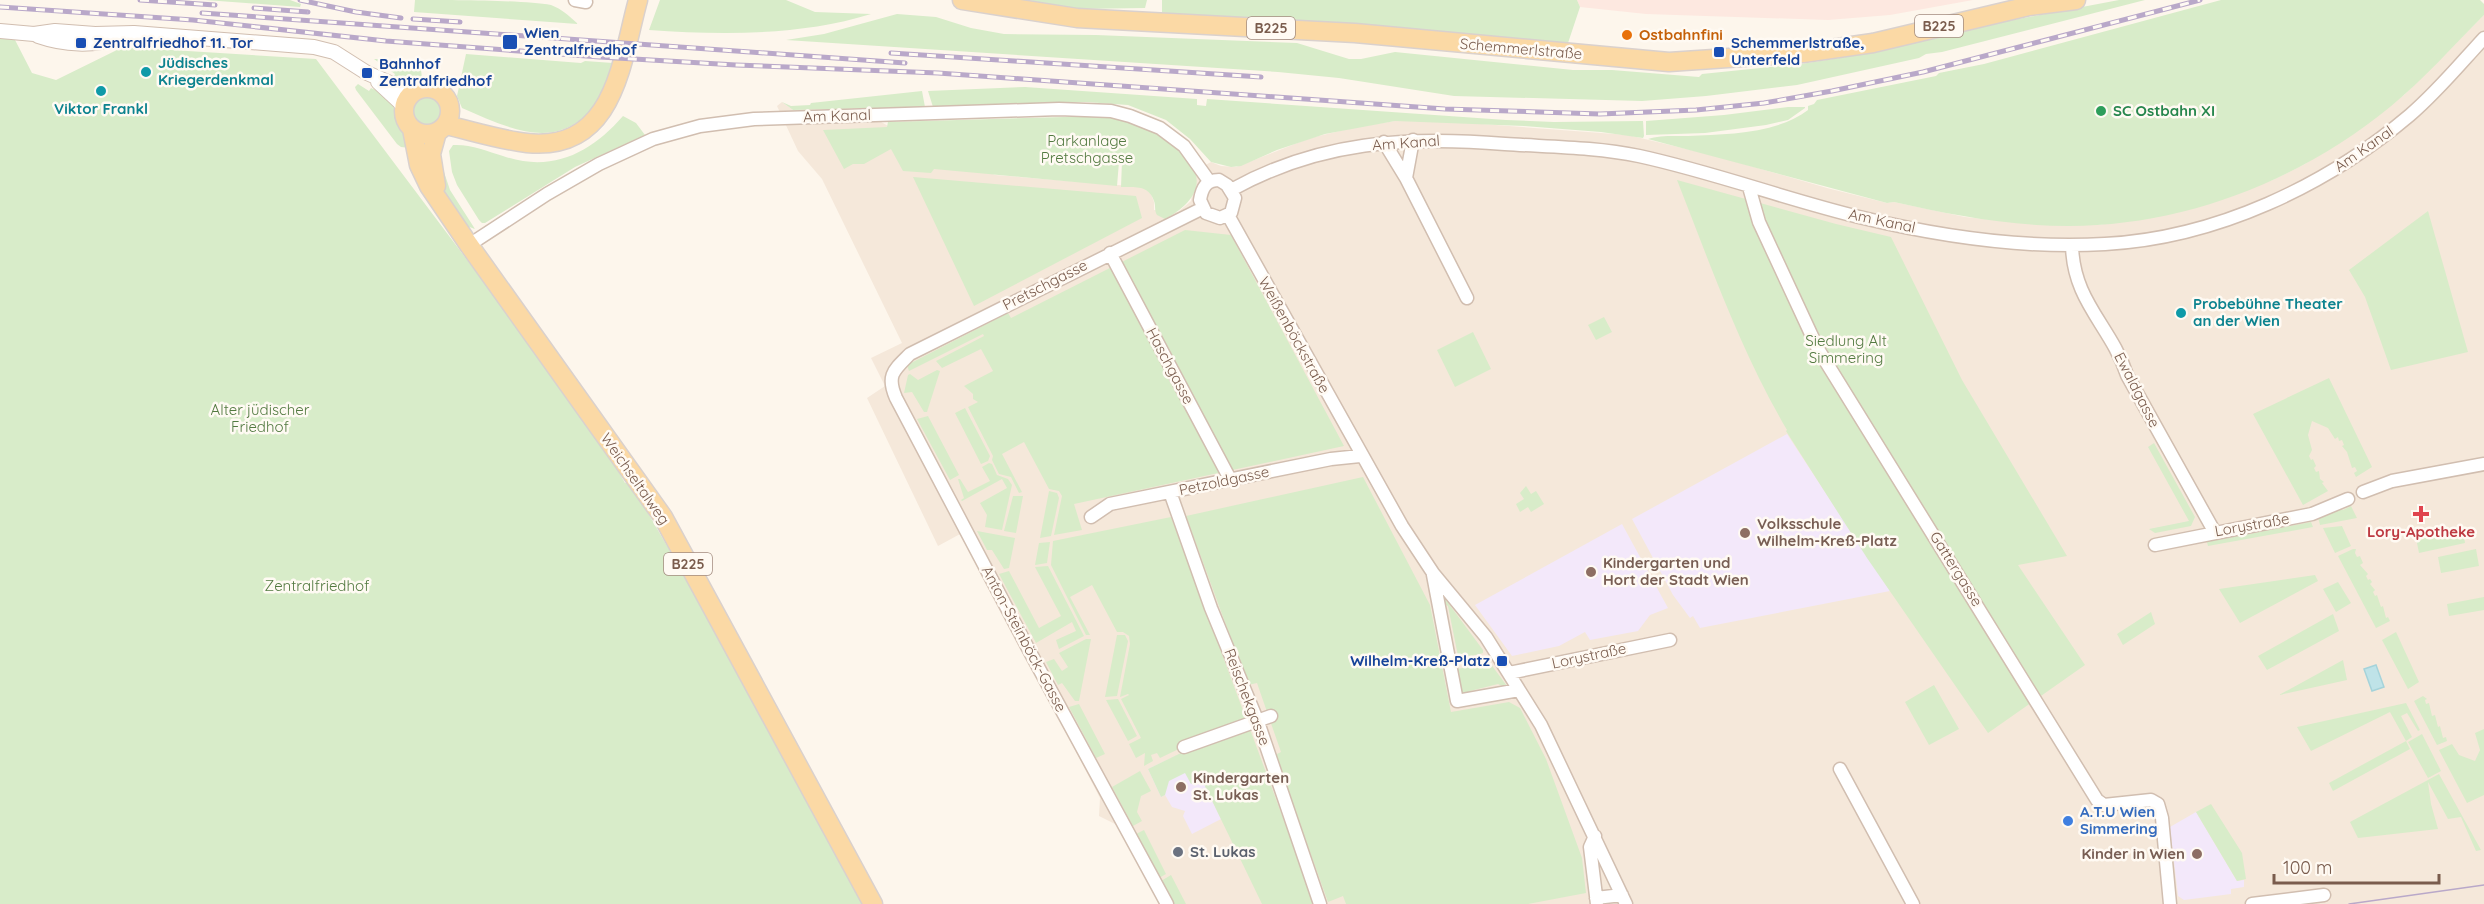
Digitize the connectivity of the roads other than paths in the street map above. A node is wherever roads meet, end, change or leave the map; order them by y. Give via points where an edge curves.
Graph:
1 (638, 0) edge
2 (962, 0) edge
3 (2076, 0) edge
4 (0, 31) edge
5 (2484, 38) edge
6 (409, 100) junction
7 (444, 122) junction
8 (412, 129) junction
9 (1413, 140) junction
10 (1383, 142) junction
11 (1406, 178) junction
12 (1209, 181) junction
13 (1749, 187) junction
14 (1231, 190) junction
15 (438, 198) junction
16 (1203, 208) junction
17 (1228, 215) junction
18 (469, 245) junction
19 (2072, 245) junction
20 (1110, 253) junction
21 (1467, 298) dead end
22 (893, 370) joint
23 (1360, 456) junction
24 (2484, 464) edge
25 (1230, 478) junction
26 (1170, 492) junction
27 (2363, 492) dead end
28 (2348, 499) dead end
29 (1091, 517) dead end
30 (2214, 531) junction
31 (2156, 545) dead end
32 (1433, 573) junction
33 (1670, 640) dead end
34 (1509, 673) junction
35 (1519, 690) junction
36 (1271, 716) dead end
37 (1258, 722) junction
38 (1185, 747) dead end
39 (1840, 769) dead end
40 (1594, 836) junction
41 (2324, 895) dead end
42 (1624, 899) edge
43 (1597, 901) edge
44 (873, 904) edge
45 (1167, 904) edge
46 (1320, 904) edge
47 (1912, 904) edge
48 (2170, 904) edge
49 (2252, 904) edge

1 - 7 main road via 614,92 597,118 579,132 551,143 524,143
2 - 3 main road, Schemmerlstraße / B225 via 1077,18 1355,33 1669,62 1873,43 2029,6
4 - 6 street via 94,44 129,33 322,48 338,54
5 - 19 street, Am Kanal via 2433,94 2390,132 2296,190 2243,213 2169,235
6 - 7 main road via 423,88 435,89 446,97
6 - 8 main road, Weichseltalweg / B225 via 407,122
7 - 8 main road via 424,134
7 - 15 main road, Weichseltalweg / B225 via 431,154
8 - 15 main road, Weichseltalweg / B225 via 421,171
9 - 10 street, Am Kanal
9 - 11 street
9 - 13 street, Am Kanal via 1618,153
10 - 11 street
10 - 14 street, Am Kanal via 1296,162
11 - 21 street
12 - 14 street via 1219,180
12 - 16 street via 1200,200
12 - 18 street, Am Kanal via 1184,146 1166,132 1111,111 1059,109 754,119 700,126 653,139 582,174
13 - 19 street, Am Kanal via 1894,224 1993,240
13 - 48 street, Gattergasse via 1760,222 1818,349 2097,800 2104,805 2151,800 2158,804
14 - 17 street via 1234,204
15 - 18 main road, Weichseltalweg / B225
16 - 17 street via 1213,217
16 - 20 street, Pretschgasse
17 - 23 street, Weißenböckstraße
18 - 44 main road, Weichseltalweg / B225 via 663,517
19 - 30 street, Ewaldgasse via 2072,262 2080,287
20 - 22 street, Pretschgasse via 910,354
20 - 25 street, Haschgasse
22 - 45 street, Anton-Steinböck-Gasse via 890,380 896,398
23 - 25 street, Petzoldgasse
23 - 32 street
24 - 27 street via 2392,482
25 - 26 street, Petzoldgasse
26 - 29 street, Petzoldgasse via 1110,504
26 - 37 street, Reischekgasse via 1211,608
28 - 30 street, Lorystraße via 2312,514
30 - 31 street, Lorystraße
32 - 34 street via 1486,637
32 - 35 street via 1457,701
33 - 34 street, Lorystraße
34 - 35 street
35 - 40 street via 1541,725
36 - 37 street
37 - 38 street
37 - 46 street, Reischekgasse
39 - 47 street
40 - 42 street
40 - 43 street via 1590,847
41 - 49 street
42 - 43 street

